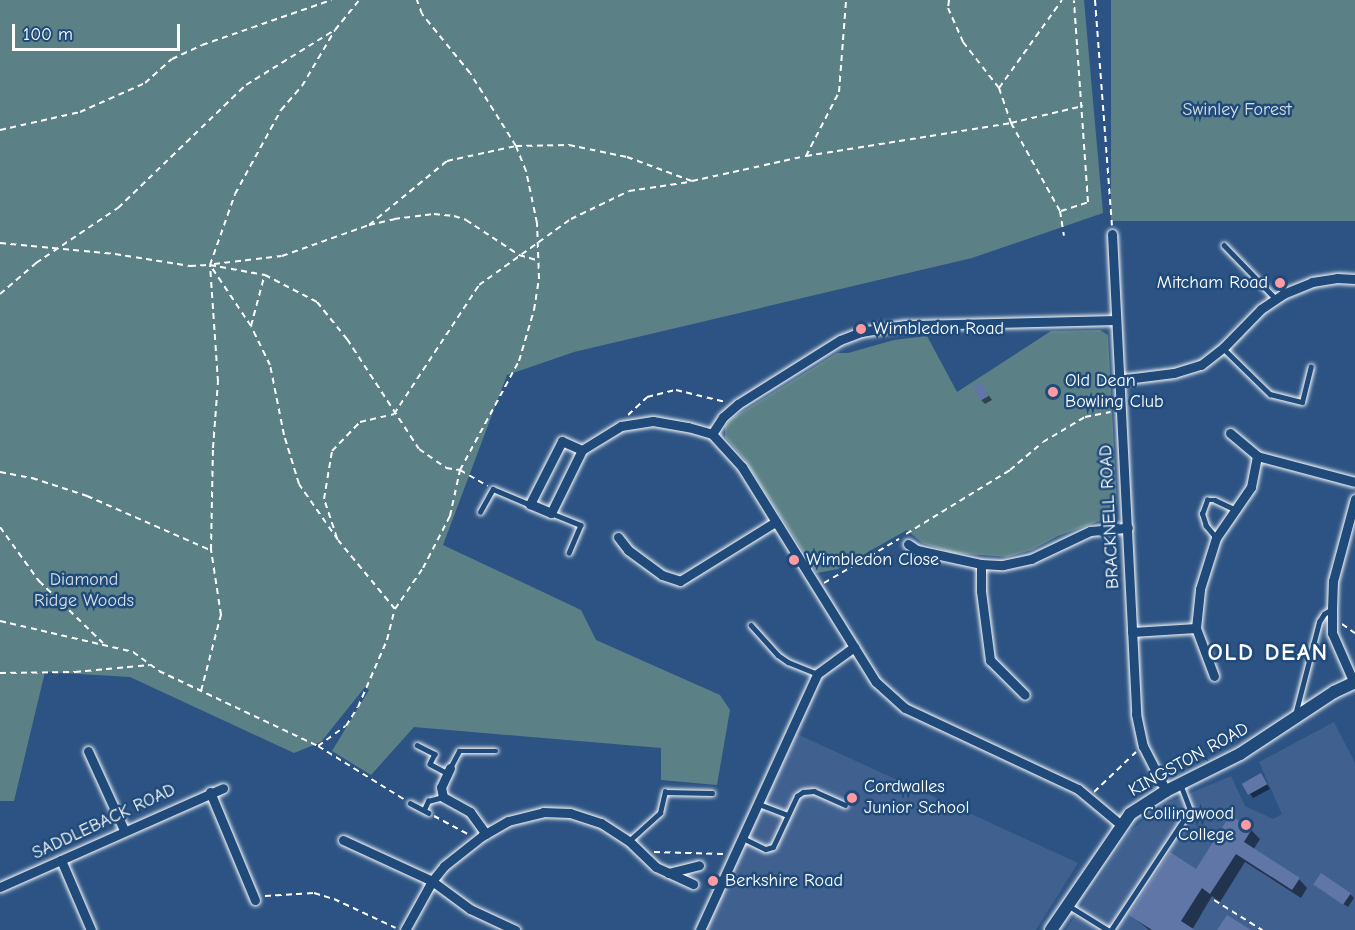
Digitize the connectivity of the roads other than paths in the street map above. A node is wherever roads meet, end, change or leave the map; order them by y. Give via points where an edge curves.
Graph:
1 (1112, 234) dead end
2 (1224, 245) dead end
3 (1355, 279) edge
4 (1276, 299) junction
5 (1116, 320) junction
6 (1223, 348) junction
7 (1311, 367) dead end
8 (1118, 380) junction
9 (712, 434) junction
10 (1230, 434) dead end
11 (582, 450) junction
12 (1257, 456) junction
13 (1355, 482) edge
14 (1355, 499) edge
15 (530, 504) junction
16 (1236, 510) junction
17 (480, 512) dead end
18 (551, 513) junction
19 (775, 522) junction
20 (1128, 528) junction
21 (618, 537) dead end
22 (1216, 538) junction
23 (903, 541) road end
24 (569, 553) dead end
25 (981, 564) junction
26 (1332, 614) junction
27 (751, 625) dead end
28 (1196, 628) junction
29 (1132, 632) junction
30 (854, 647) junction
31 (817, 674) junction
32 (1214, 676) dead end
33 (1354, 682) edge
34 (1025, 695) dead end
35 (1294, 719) junction
36 (417, 746) dead end
37 (88, 751) dead end
38 (496, 751) dead end
39 (448, 770) junction
40 (1180, 784) junction
41 (223, 788) dead end
42 (1166, 791) junction
43 (210, 792) junction
44 (712, 793) dead end
45 (443, 797) junction
46 (410, 803) road end
47 (759, 804) junction
48 (845, 805) dead end
49 (787, 816) junction
50 (1121, 825) junction
51 (124, 830) junction
52 (486, 834) junction
53 (743, 838) junction
54 (343, 840) dead end
55 (629, 841) junction
56 (61, 860) junction
57 (699, 865) dead end
58 (668, 873) junction
59 (432, 881) junction
60 (693, 884) dead end
61 (0, 887) edge
62 (255, 900) road end
63 (1067, 905) junction
64 (91, 930) edge
65 (403, 930) edge
66 (515, 930) edge
67 (700, 930) edge
68 (1051, 930) edge
69 (1110, 930) edge

1 - 5 street, BRACKNELL ROAD
2 - 4 lane
3 - 4 street via 1312,282
4 - 6 street
5 - 8 street, BRACKNELL ROAD
5 - 9 street via 905,325 861,332 840,340 738,404
6 - 7 lane via 1270,394 1302,402
6 - 8 street via 1201,365 1174,373
8 - 20 street, BRACKNELL ROAD
9 - 11 street via 653,421 621,426
9 - 19 street via 742,466
10 - 12 street
11 - 15 street via 562,441
11 - 18 street
12 - 13 street
12 - 16 street via 1251,487
14 - 26 street via 1334,580
15 - 17 lane via 493,489
15 - 18 street
16 - 22 street
16 - 22 lane via 1207,500 1202,514
18 - 24 lane via 581,525
19 - 21 street via 680,581 662,575 628,550
19 - 30 street
20 - 25 street via 1090,531 1031,559 1003,565
20 - 29 street, BRACKNELL ROAD
22 - 28 street via 1206,562
23 - 25 street via 917,550
25 - 34 street via 990,660
26 - 33 street via 1332,633
26 - 35 lane via 1324,614 1320,622
27 - 31 lane via 778,655
28 - 29 street
28 - 32 street
29 - 42 street, BRACKNELL ROAD via 1136,714 1143,746
30 - 31 street
30 - 50 street via 876,682 905,708 1078,789
31 - 47 street
33 - 35 street, KINGSTON ROAD
35 - 40 street, KINGSTON ROAD via 1240,754
36 - 39 lane via 435,753 430,764
37 - 51 street
38 - 39 lane via 459,751
39 - 45 street via 441,788
40 - 42 street, KINGSTON ROAD
40 - 69 lane via 1190,810
41 - 43 street, SADDLEBACK ROAD
42 - 50 street, KINGSTON ROAD via 1130,814
43 - 51 street, SADDLEBACK ROAD
43 - 62 street
44 - 55 lane via 665,792 660,813
45 - 46 lane via 428,801 427,812
45 - 52 street via 470,812
47 - 49 lane
47 - 53 street
48 - 49 lane via 810,790 797,796
49 - 53 lane via 770,849
50 - 63 street, KINGSTON ROAD
51 - 56 street, SADDLEBACK ROAD
52 - 55 street via 508,821 543,812 570,813 601,823
52 - 59 street via 444,866
53 - 67 street
54 - 59 street
55 - 58 street
56 - 61 street, SADDLEBACK ROAD
56 - 64 street
57 - 58 street
58 - 60 street
59 - 65 street
59 - 66 street via 470,909
63 - 68 street, KINGSTON ROAD
63 - 69 lane

